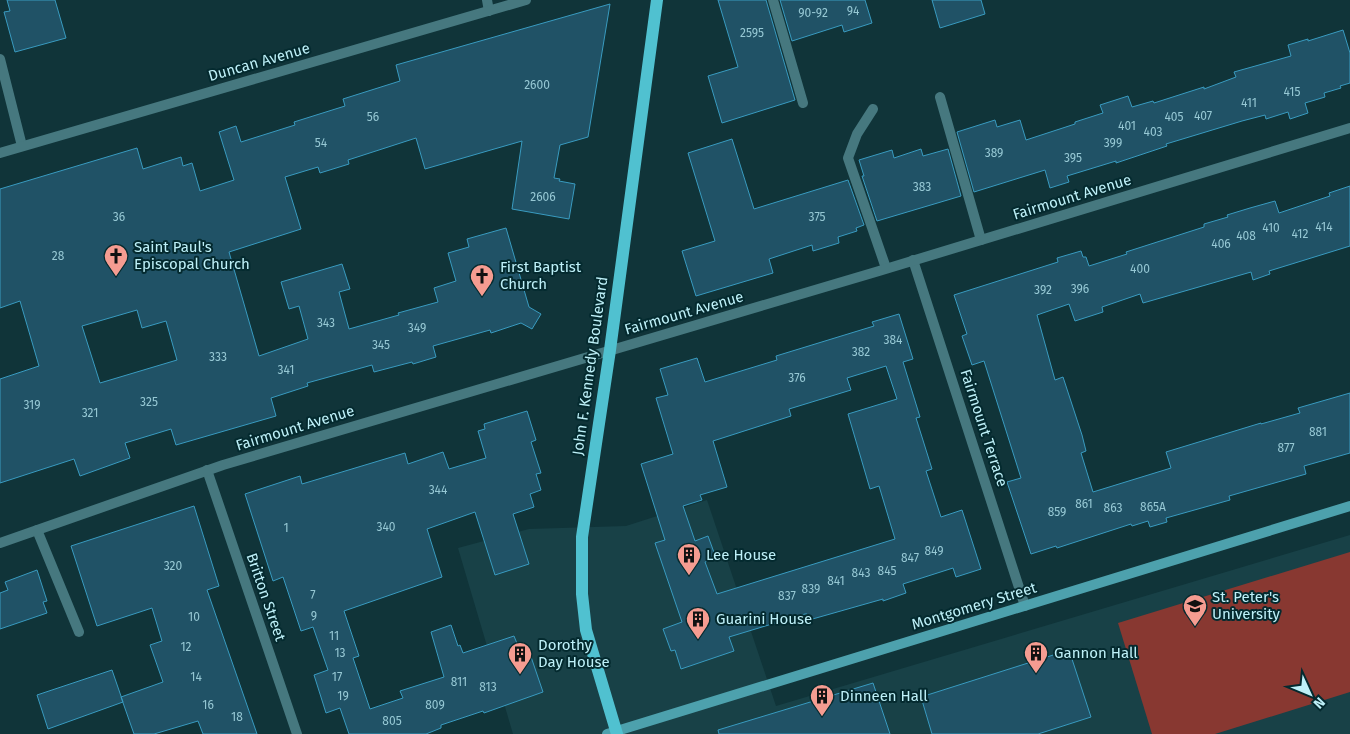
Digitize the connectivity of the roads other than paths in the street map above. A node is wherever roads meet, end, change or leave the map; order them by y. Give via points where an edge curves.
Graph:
1 (486, 0) edge
2 (526, 0) edge
3 (657, 0) edge
4 (773, 0) edge
5 (489, 11) junction
6 (0, 59) edge
7 (940, 97) dead end
8 (803, 104) dead end
9 (873, 109) dead end
10 (1350, 128) edge
11 (22, 146) junction
12 (0, 153) edge
13 (981, 240) junction
14 (913, 260) junction
15 (886, 268) junction
16 (610, 350) junction
17 (207, 470) junction
18 (1350, 506) edge
19 (37, 530) junction
20 (0, 544) edge
21 (1025, 606) junction
22 (79, 632) dead end
23 (613, 733) edge
24 (297, 734) edge

1 - 5 street
2 - 5 street, Duncan Avenue
3 - 16 main road, John F. Kennedy Boulevard
4 - 8 street
5 - 11 street, Duncan Avenue
6 - 11 street
7 - 13 street
9 - 15 street via 857,134 848,158
10 - 13 street, Fairmount Avenue
11 - 12 street, Duncan Avenue
13 - 14 street, Fairmount Avenue
14 - 15 street, Fairmount Avenue
14 - 21 street, Fairmount Terrace
15 - 16 street, Fairmount Avenue
16 - 17 street, Fairmount Avenue
16 - 23 main road, John F. Kennedy Boulevard via 582,537 582,594 586,630
17 - 19 street, Fairmount Avenue
17 - 24 street, Britton Street
18 - 21 main road, Montgomery Street
19 - 20 street, Fairmount Avenue
19 - 22 street
21 - 23 main road, Montgomery Street

